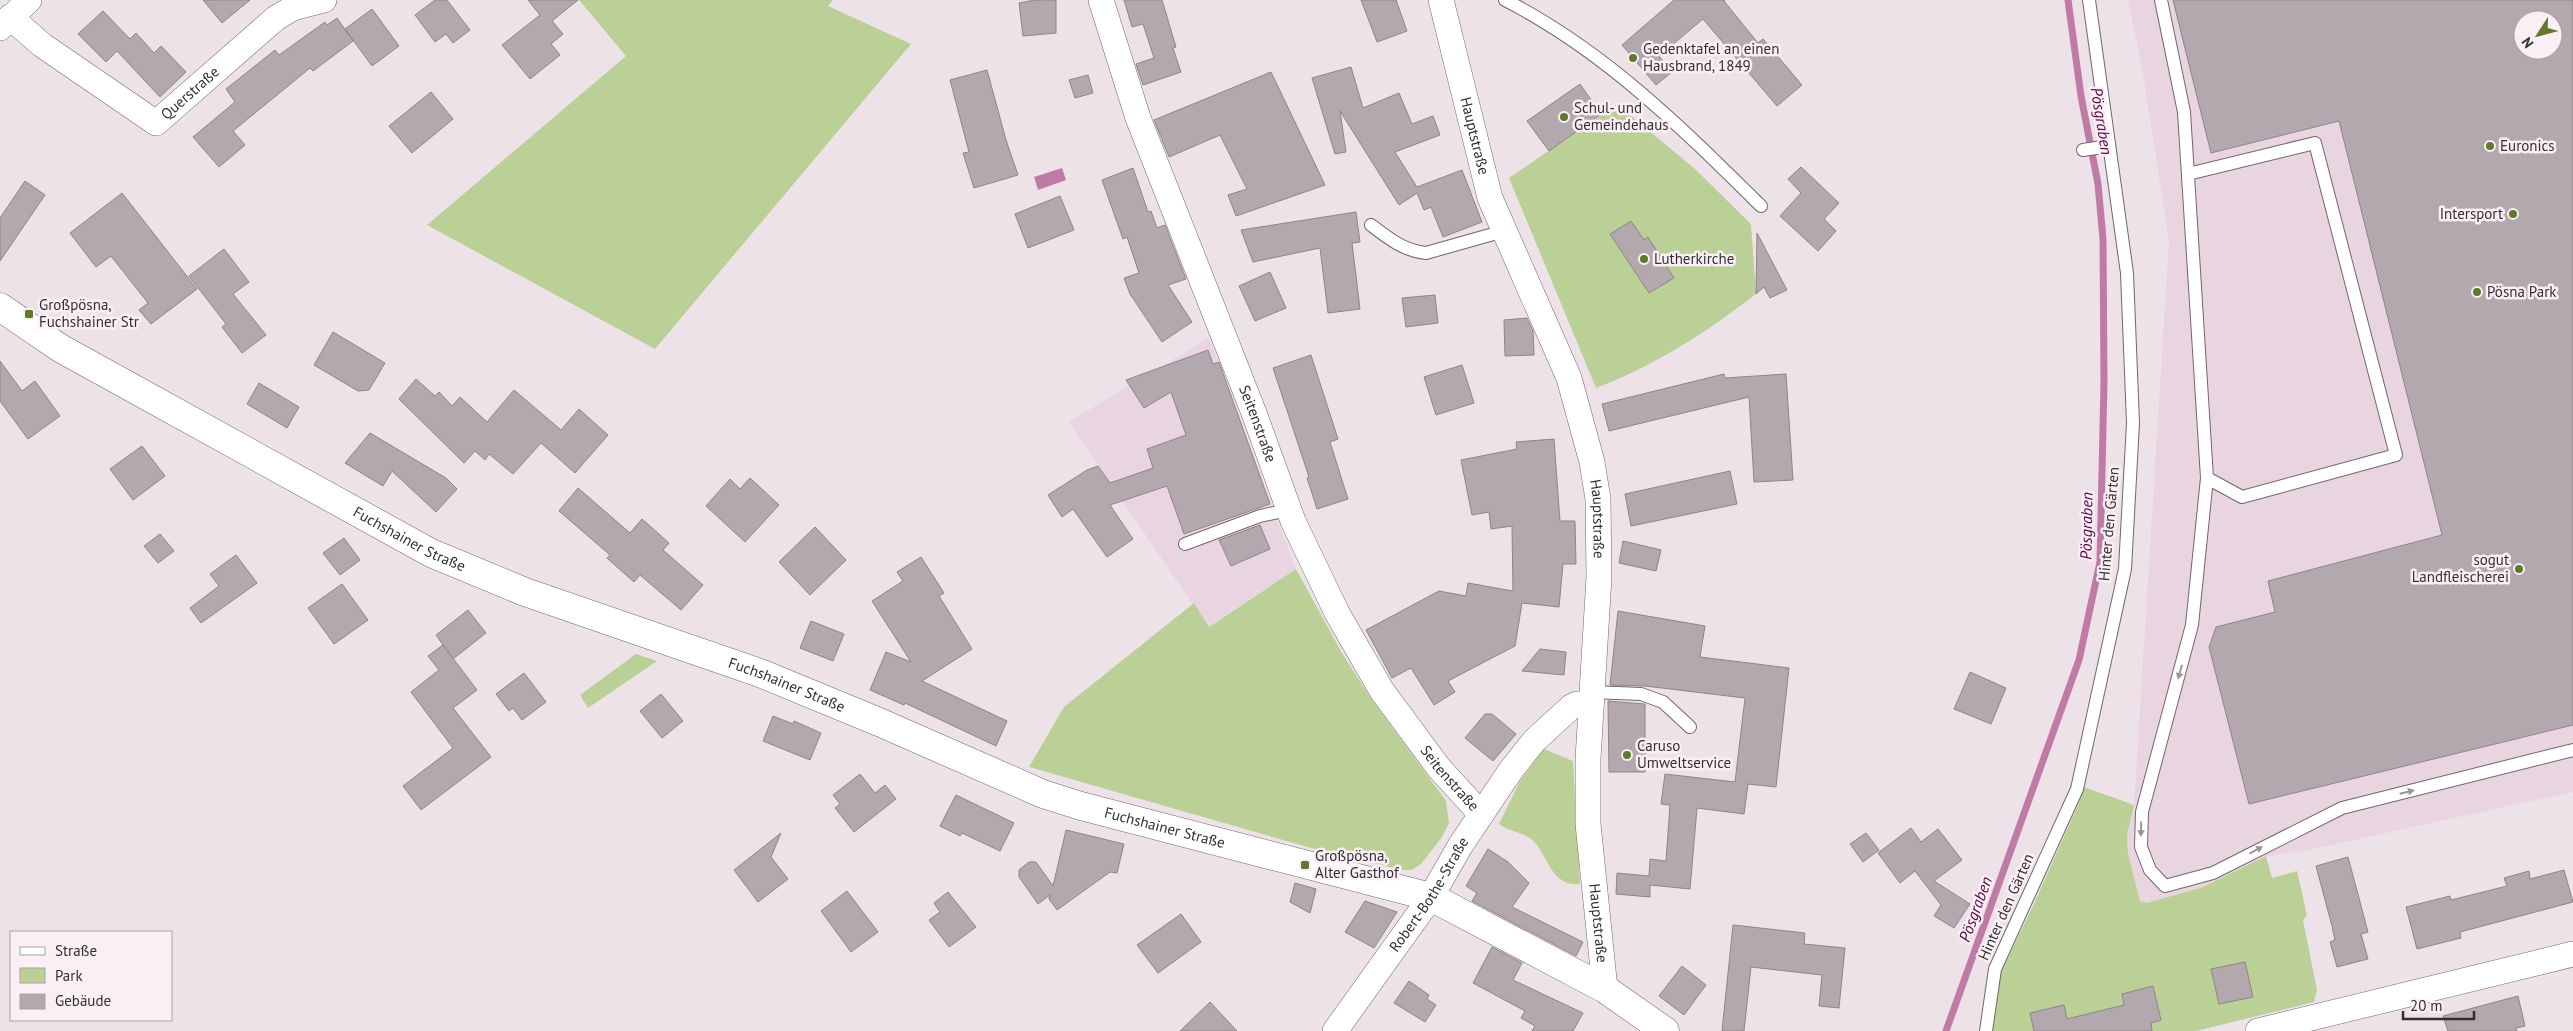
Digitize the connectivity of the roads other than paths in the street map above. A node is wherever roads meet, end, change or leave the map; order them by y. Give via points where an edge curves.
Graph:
1 (29, 0) edge
2 (324, 0) edge
3 (1101, 0) edge
4 (1441, 0) edge
5 (1506, 0) edge
6 (2089, 0) edge
7 (2161, 0) edge
8 (5, 22) edge
9 (2103, 147) junction
10 (2083, 150) dead end
11 (2188, 174) junction
12 (1761, 206) dead end
13 (1371, 225) dead end
14 (1504, 231) junction
15 (0, 307) edge
16 (2207, 478) junction
17 (1288, 510) junction
18 (1185, 544) dead end
19 (1591, 698) junction
20 (1690, 727) dead end
21 (2573, 750) edge
22 (1481, 814) junction
23 (1431, 897) junction
24 (2573, 954) edge
25 (1605, 989) junction
26 (1335, 1031) edge
27 (1665, 1031) edge
28 (1986, 1031) edge
29 (2258, 1031) edge

1 - 8 street, Querstraße
2 - 8 street, Querstraße via 293,8 276,18 156,123
3 - 17 street, Seitenstraße via 1138,118 1254,413
4 - 14 street, Hauptstraße via 1490,198
5 - 12 lane via 1580,43 1634,86
6 - 9 lane, Hinter den Gärten
7 - 11 lane via 2184,112
9 - 10 lane
9 - 28 lane, Hinter den Gärten via 2127,273 2133,423 2125,569 2077,788 1996,968
11 - 16 lane
11 - 16 lane via 2315,143 2396,455 2242,497
13 - 14 lane via 1394,242 1415,252 1426,253
14 - 19 street, Hauptstraße via 1569,378 1592,462 1598,500 1599,577
15 - 23 street, Fuchshainer Straße via 60,348 115,379 408,540 482,575 760,674 880,722 1043,794
16 -> 21 lane via 2192,625 2142,812 2141,847 2150,870 2165,886 2213,873 2342,808
17 - 18 lane via 1260,516
17 - 22 street, Seitenstraße via 1337,613 1382,691 1439,768
19 - 20 lane via 1641,694 1662,702
19 - 22 street, Robert-Bothe-Straße via 1571,707 1549,725 1511,770
19 - 25 street, Hauptstraße via 1588,824
22 - 23 street, Robert-Bothe-Straße
23 - 25 street, Fuchshainer Straße
23 - 26 street, Robert-Bothe-Straße
24 - 29 street
25 - 27 street

